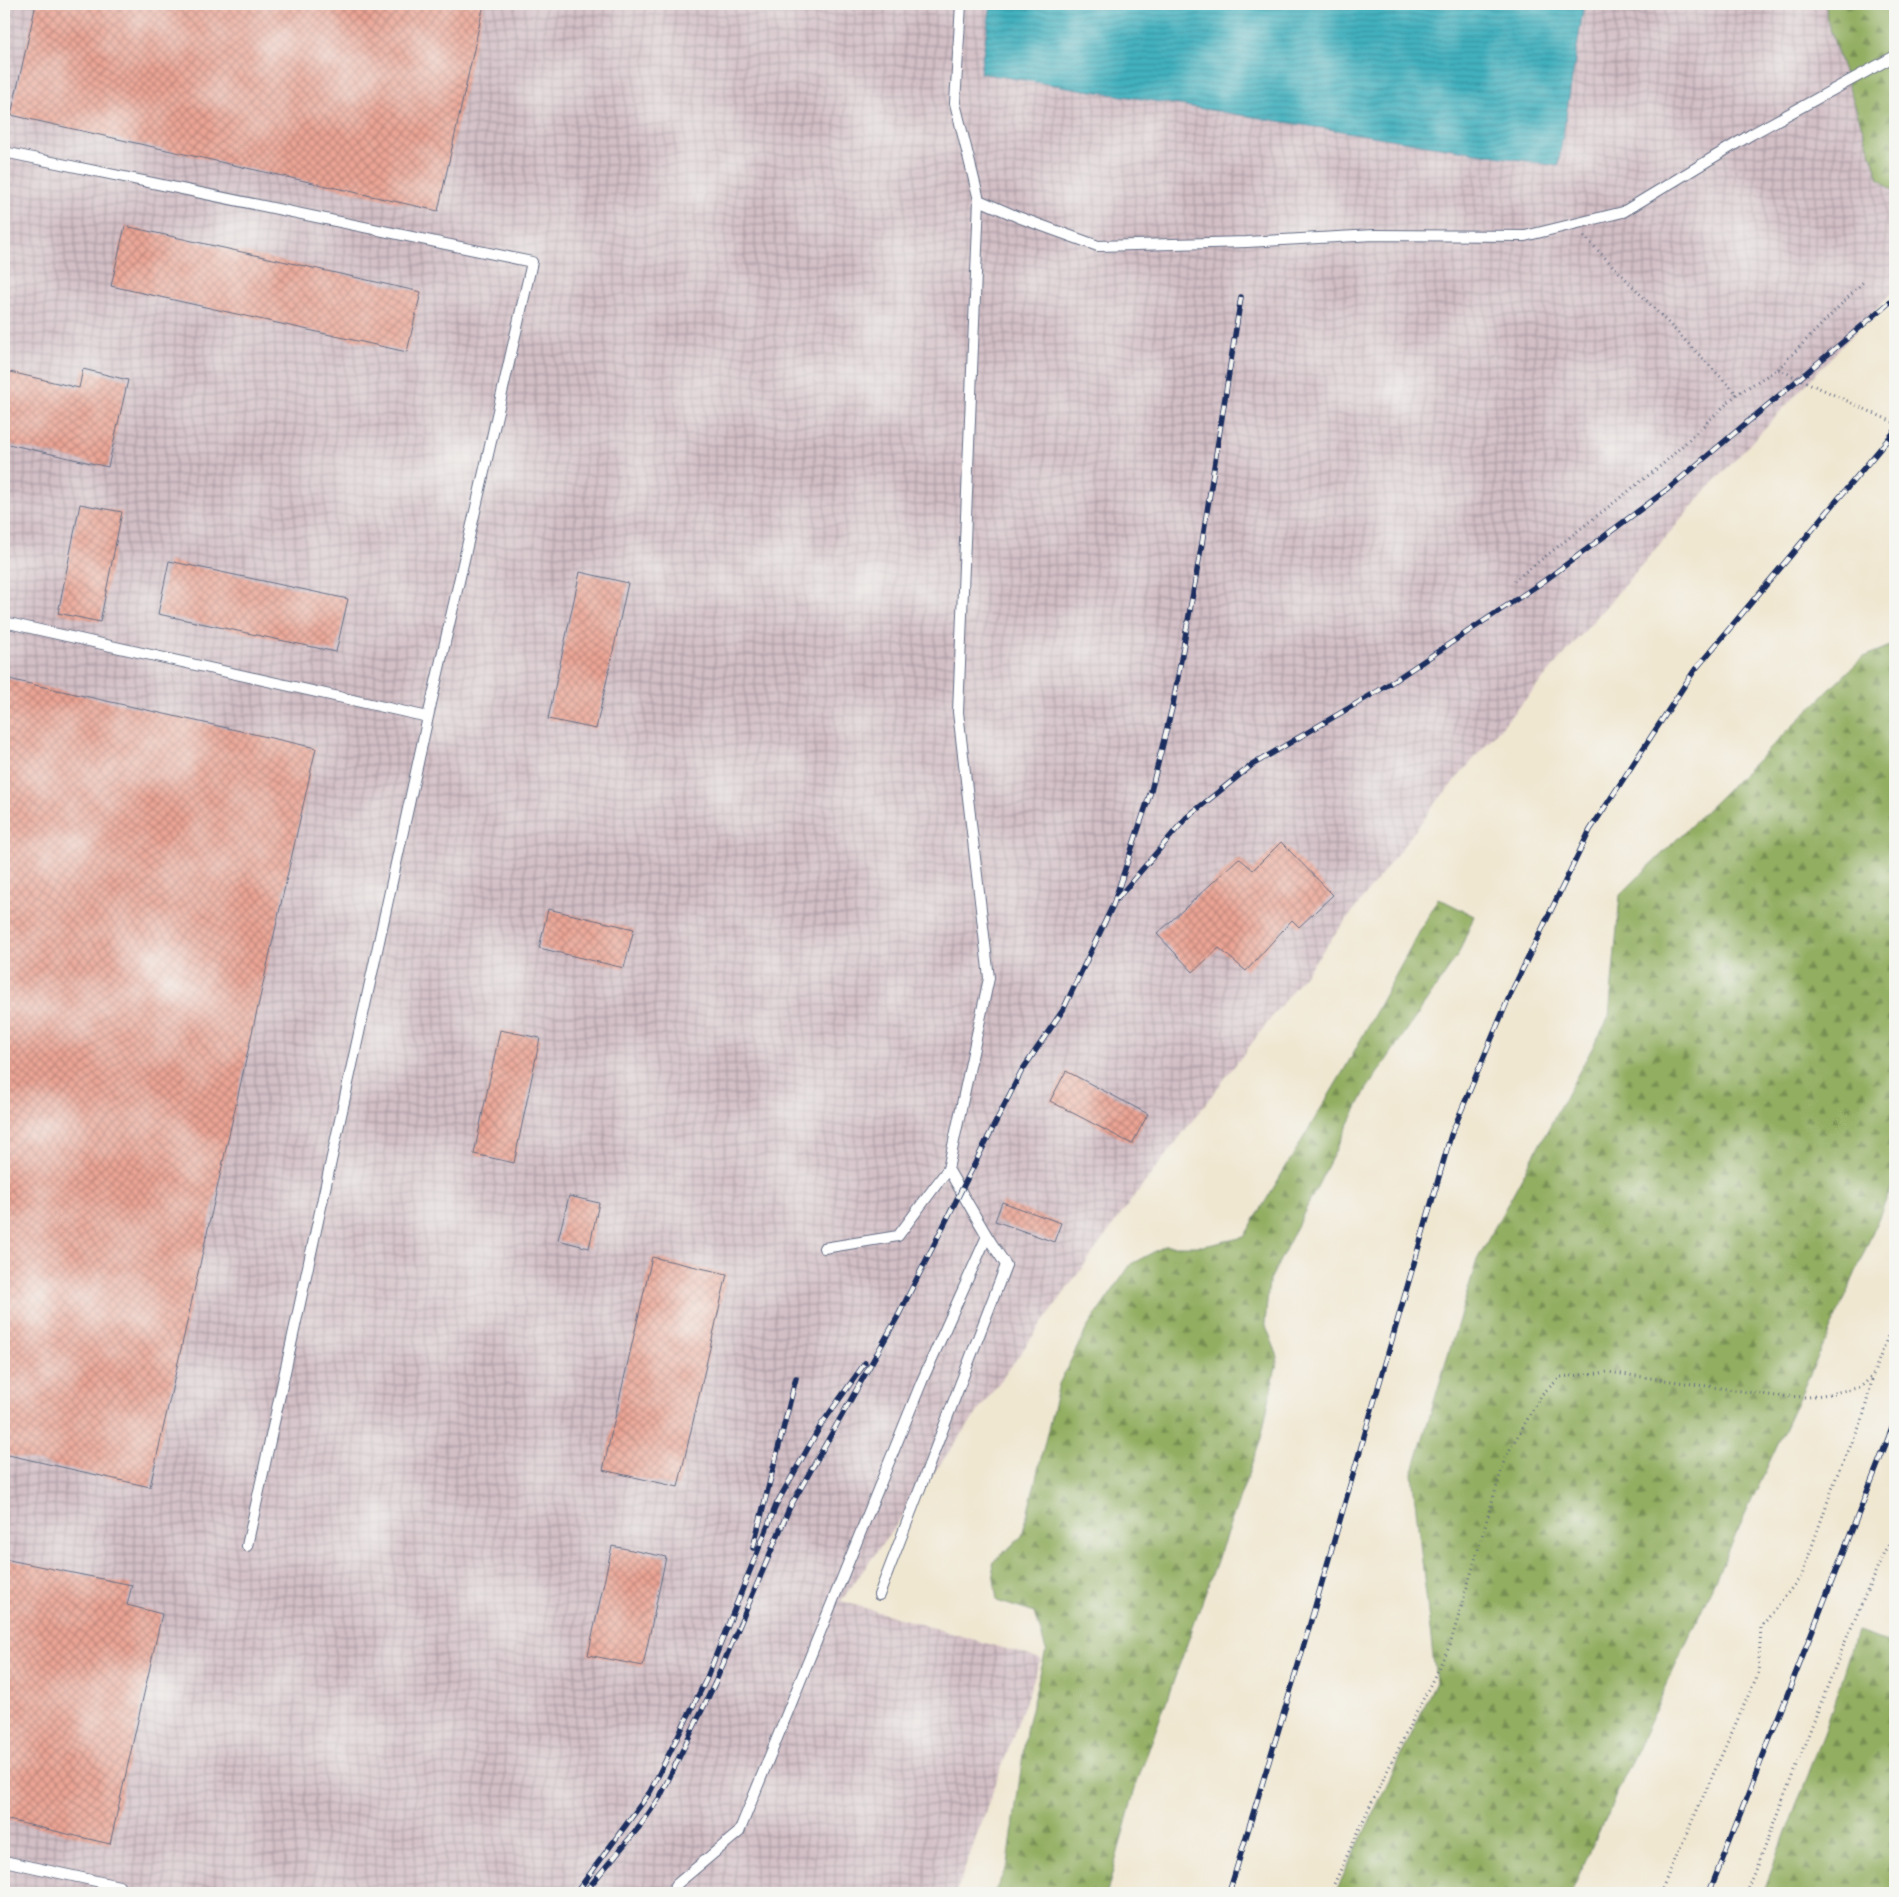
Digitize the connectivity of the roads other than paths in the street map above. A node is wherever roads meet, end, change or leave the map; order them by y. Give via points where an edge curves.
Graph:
1 (961, 4) edge
2 (1895, 56) edge
3 (4, 152) edge
4 (979, 200) junction
5 (4, 622) edge
6 (428, 717) junction
7 (948, 1169) junction
8 (987, 1236) junction
9 (824, 1248) dead end
10 (247, 1546) dead end
11 (879, 1595) dead end
12 (4, 1861) edge
13 (119, 1886) dead end
14 (671, 1893) edge

1 - 4 lane via 955,102
2 - 4 lane via 1752,134 1623,212 1525,236 1374,235 1098,246
3 - 6 lane via 532,262
4 - 7 lane via 958,712 989,978
5 - 6 lane
6 - 10 lane
7 - 8 lane
7 - 9 lane via 898,1236
8 - 11 lane via 1006,1265
8 - 14 lane via 922,1381 739,1832 677,1884
12 - 13 lane

